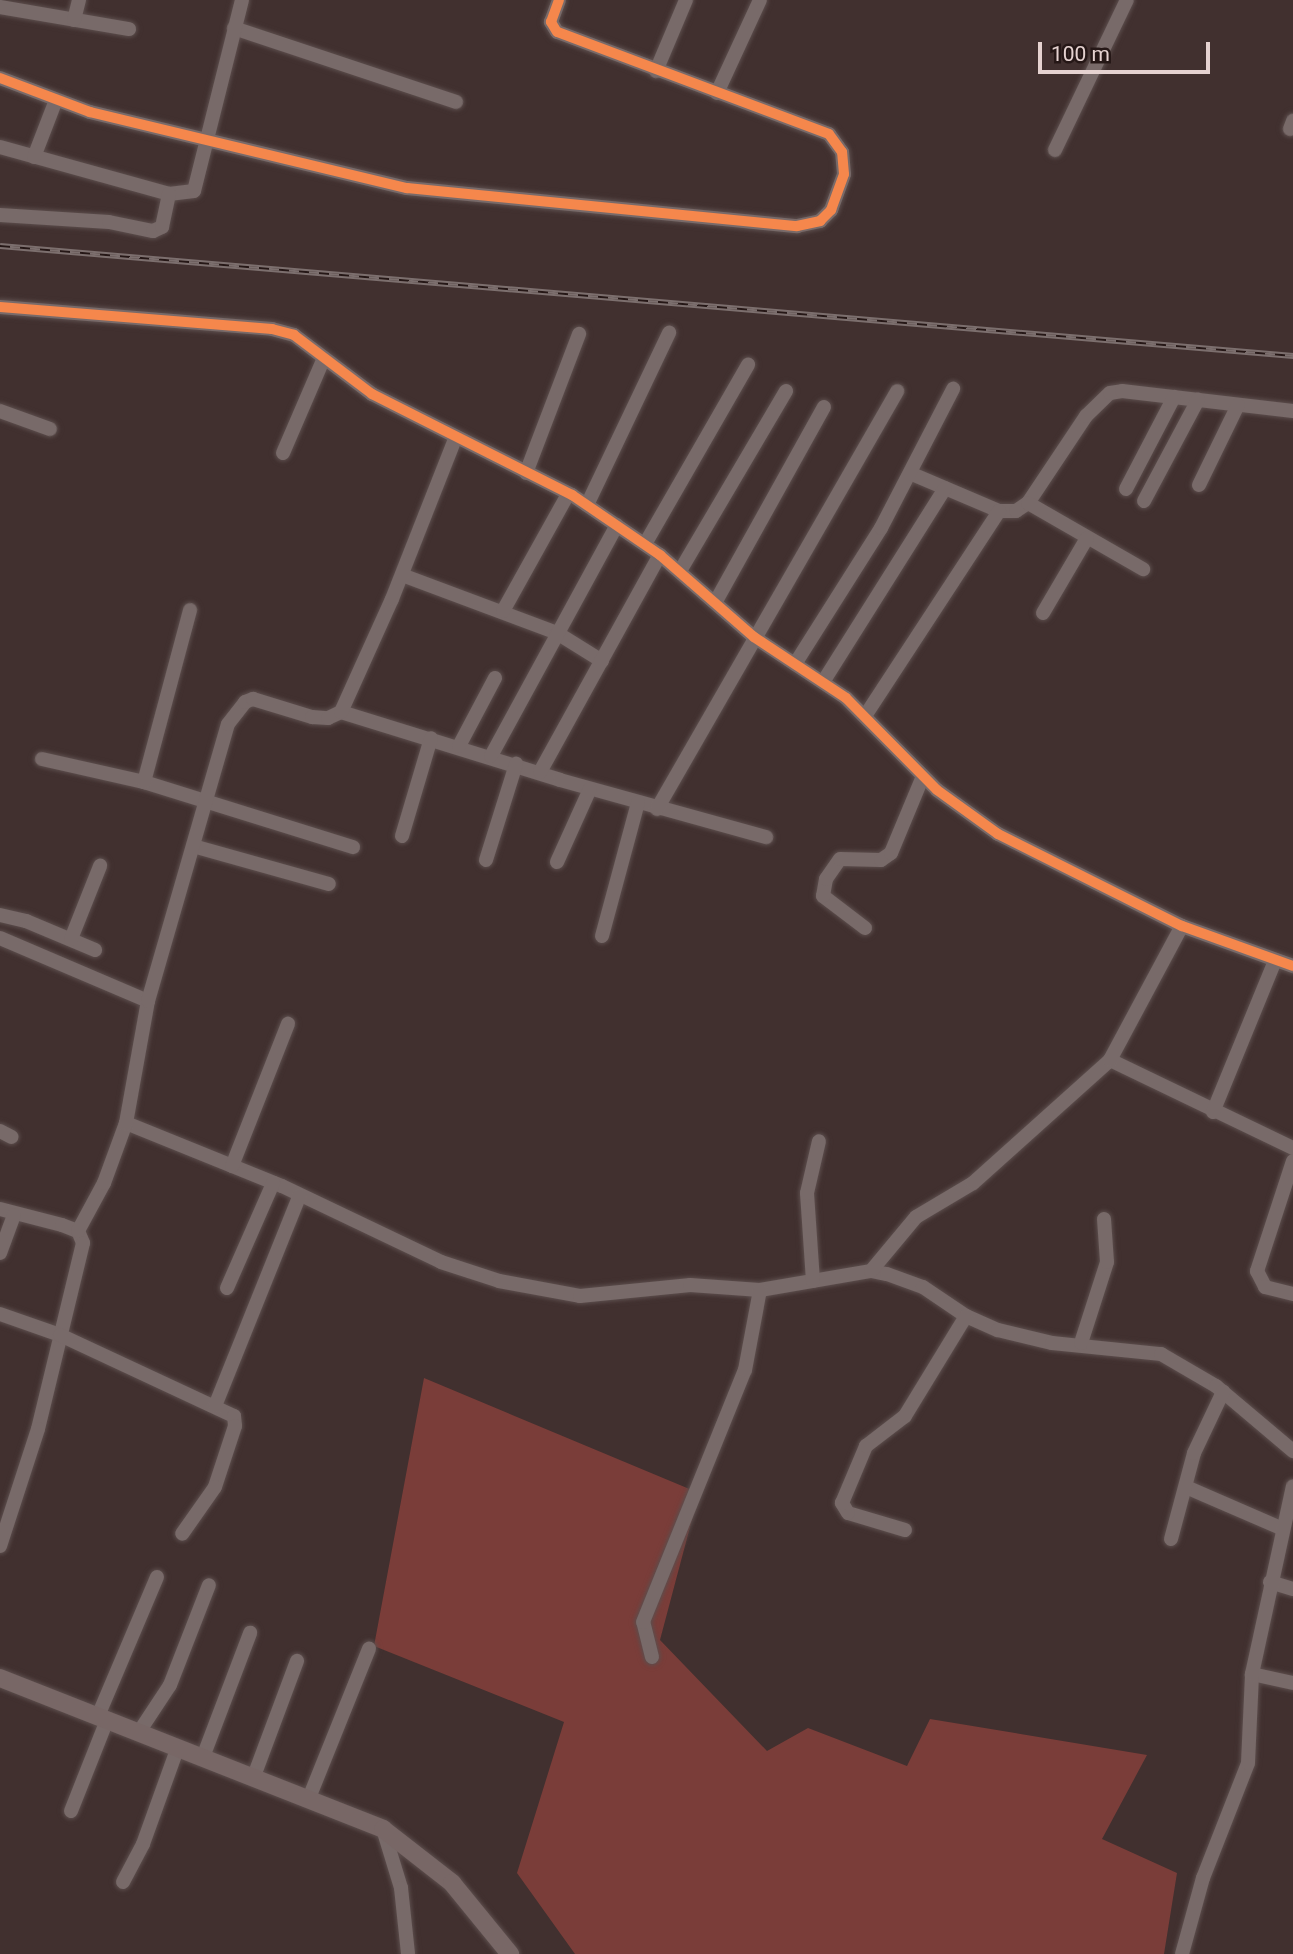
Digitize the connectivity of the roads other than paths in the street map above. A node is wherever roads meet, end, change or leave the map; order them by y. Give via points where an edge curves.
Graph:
1 (79, 0) edge
2 (242, 0) edge
3 (559, 0) edge
4 (686, 0) edge
5 (760, 0) edge
6 (1127, 0) edge
7 (0, 8) edge
8 (74, 20) junction
9 (234, 28) junction
10 (129, 29) dead end
11 (656, 71) junction
12 (0, 78) edge
13 (717, 93) junction
14 (56, 100) junction
15 (456, 102) dead end
16 (206, 140) junction
17 (0, 147) edge
18 (1055, 150) dead end
19 (34, 157) junction
20 (169, 194) junction
21 (0, 215) edge
22 (0, 307) edge
23 (668, 333) dead end
24 (579, 334) dead end
25 (324, 358) junction
26 (748, 365) dead end
27 (953, 388) dead end
28 (786, 391) dead end
29 (897, 391) dead end
30 (1174, 397) junction
31 (1198, 400) junction
32 (1238, 405) junction
33 (824, 407) dead end
34 (0, 411) edge
35 (1293, 411) edge
36 (50, 429) dead end
37 (455, 439) junction
38 (283, 453) dead end
39 (526, 473) junction
40 (912, 474) junction
41 (1199, 485) dead end
42 (945, 488) junction
43 (1126, 489) dead end
44 (568, 494) junction
45 (1144, 500) dead end
46 (1028, 503) junction
47 (587, 505) junction
48 (999, 511) junction
49 (617, 525) junction
50 (1087, 538) junction
51 (645, 544) junction
52 (660, 555) junction
53 (1143, 569) dead end
54 (680, 571) junction
55 (402, 575) junction
56 (716, 601) junction
57 (190, 610) dead end
58 (503, 611) junction
59 (1043, 613) dead end
60 (556, 633) junction
61 (754, 637) junction
62 (602, 661) junction
63 (795, 664) junction
64 (495, 678) dead end
65 (823, 681) junction
66 (341, 712) junction
67 (865, 716) junction
68 (430, 738) junction
69 (459, 746) junction
70 (491, 755) junction
71 (42, 759) dead end
72 (516, 764) junction
73 (540, 772) junction
74 (923, 776) junction
75 (145, 782) junction
76 (590, 789) junction
77 (204, 800) junction
78 (638, 803) junction
79 (657, 809) junction
80 (402, 836) dead end
81 (766, 837) dead end
82 (193, 846) junction
83 (353, 847) dead end
84 (486, 860) dead end
85 (557, 862) dead end
86 (100, 866) dead end
87 (328, 884) dead end
88 (0, 915) edge
89 (1182, 926) junction
90 (865, 928) dead end
91 (602, 936) dead end
92 (0, 938) edge
93 (71, 939) junction
94 (95, 950) dead end
95 (1275, 961) junction
96 (1293, 966) edge
97 (148, 1001) junction
98 (288, 1024) dead end
99 (1110, 1060) junction
100 (1213, 1112) junction
101 (126, 1123) junction
102 (819, 1141) dead end
103 (1293, 1148) edge
104 (1293, 1161) edge
105 (232, 1166) junction
106 (273, 1183) junction
107 (300, 1195) junction
108 (0, 1209) edge
109 (14, 1215) junction
110 (1104, 1219) dead end
111 (78, 1231) junction
112 (0, 1253) edge
113 (871, 1272) junction
114 (813, 1281) junction
115 (227, 1288) dead end
116 (760, 1290) junction
117 (1293, 1294) edge
118 (0, 1314) edge
119 (966, 1316) junction
120 (60, 1335) junction
121 (1081, 1343) junction
122 (1223, 1392) junction
123 (215, 1406) junction
124 (1293, 1451) edge
125 (1293, 1486) edge
126 (1186, 1487) junction
127 (1283, 1529) junction
128 (905, 1530) dead end
129 (182, 1534) dead end
130 (1171, 1539) dead end
131 (0, 1546) edge
132 (157, 1577) dead end
133 (1270, 1581) junction
134 (209, 1585) dead end
135 (1293, 1588) edge
136 (250, 1633) dead end
137 (369, 1649) dead end
138 (652, 1657) dead end
139 (297, 1661) dead end
140 (1252, 1674) junction
141 (0, 1678) edge
142 (1293, 1683) edge
143 (103, 1718) junction
144 (139, 1732) junction
145 (178, 1747) junction
146 (203, 1757) junction
147 (254, 1776) junction
148 (309, 1798) junction
149 (71, 1811) dead end
150 (383, 1829) junction
151 (123, 1882) dead end
152 (408, 1954) edge
153 (510, 1954) edge
154 (1182, 1954) edge

1 - 8 street
2 - 9 street
3 - 11 street via 551,22 557,33
4 - 11 street
5 - 13 street
6 - 18 street
7 - 8 street
8 - 10 street
9 - 15 street
9 - 16 street
11 - 13 street
12 - 14 street
13 - 16 street via 830,134 837,141 844,185 820,221 797,226 407,188
14 - 16 street
14 - 19 street
16 - 20 street via 194,191
17 - 19 street
19 - 20 street
20 - 21 street via 162,227 153,231 109,222
22 - 25 street via 272,329 294,335
23 - 47 street
24 - 39 street
25 - 37 street via 372,394
25 - 38 street
26 - 51 street
27 - 40 street
28 - 54 street
29 - 61 street
30 - 31 street
30 - 43 street
30 - 46 street via 1122,391 1099,400
31 - 32 street
31 - 45 street
32 - 35 street
32 - 41 street
33 - 56 street
34 - 36 street
37 - 39 street
37 - 55 street
39 - 44 street
40 - 42 street
40 - 63 street via 835,606
42 - 48 street
42 - 65 street
44 - 47 street
44 - 58 street
46 - 48 street via 1016,512
46 - 50 street
47 - 49 street
48 - 67 street
49 - 51 street
49 - 60 street
50 - 53 street
50 - 59 street
51 - 52 street
52 - 54 street
52 - 62 street
54 - 56 street
55 - 58 street
55 - 66 street
56 - 61 street
57 - 75 street
58 - 60 street
60 - 62 street
60 - 70 street
61 - 63 street
61 - 79 street
62 - 73 street
63 - 65 street
64 - 69 street
65 - 67 street
66 - 68 street
66 - 77 street via 328,718 312,717 261,701 245,702 228,724
67 - 74 street
68 - 69 street
68 - 80 street
69 - 70 street
70 - 72 street
71 - 75 street
72 - 73 street
72 - 84 street
73 - 76 street
74 - 89 street via 998,834
74 - 90 street via 887,858 840,859 826,879 823,896
75 - 77 street
76 - 78 street
76 - 85 street
77 - 82 street
77 - 83 street
78 - 79 street
78 - 91 street
79 - 81 street
82 - 87 street
82 - 97 street
86 - 93 street
88 - 93 street
89 - 95 street
89 - 99 street
92 - 97 street
93 - 94 street
95 - 96 street
95 - 100 street
97 - 101 street
98 - 105 street
99 - 100 street
99 - 113 street via 973,1183 915,1217
100 - 103 street
101 - 105 street
101 - 111 street via 104,1183
102 - 114 street via 807,1193
104 - 117 street via 1257,1271 1265,1287
105 - 106 street
106 - 107 street
106 - 115 street
107 - 116 street via 441,1262 499,1281 580,1296 690,1285
107 - 123 street
108 - 109 street
109 - 111 street
109 - 112 street
110 - 121 street via 1107,1262
111 - 120 street via 83,1252
113 - 114 street
113 - 119 street via 923,1287
114 - 116 street
116 - 138 street via 745,1370 643,1622
118 - 120 street
119 - 121 street via 1031,1339
119 - 128 street via 905,1416 866,1446 842,1503 848,1513
120 - 123 street
120 - 131 street via 38,1429
121 - 122 street via 1161,1354
122 - 124 street
122 - 126 street via 1194,1453
123 - 129 street via 234,1416 235,1426 215,1487
125 - 127 street
126 - 127 street
126 - 130 street
127 - 133 street
132 - 143 street
133 - 135 street
133 - 140 street
134 - 144 street via 167,1692
136 - 146 street
137 - 148 street
139 - 147 street
140 - 142 street
140 - 154 street via 1248,1763 1242,1788 1203,1878
141 - 143 main road
143 - 144 main road
143 - 149 street
144 - 145 main road
145 - 146 main road
145 - 151 street via 147,1834
146 - 147 main road
147 - 148 main road
148 - 150 main road
150 - 152 street via 401,1888
150 - 153 main road via 452,1883

